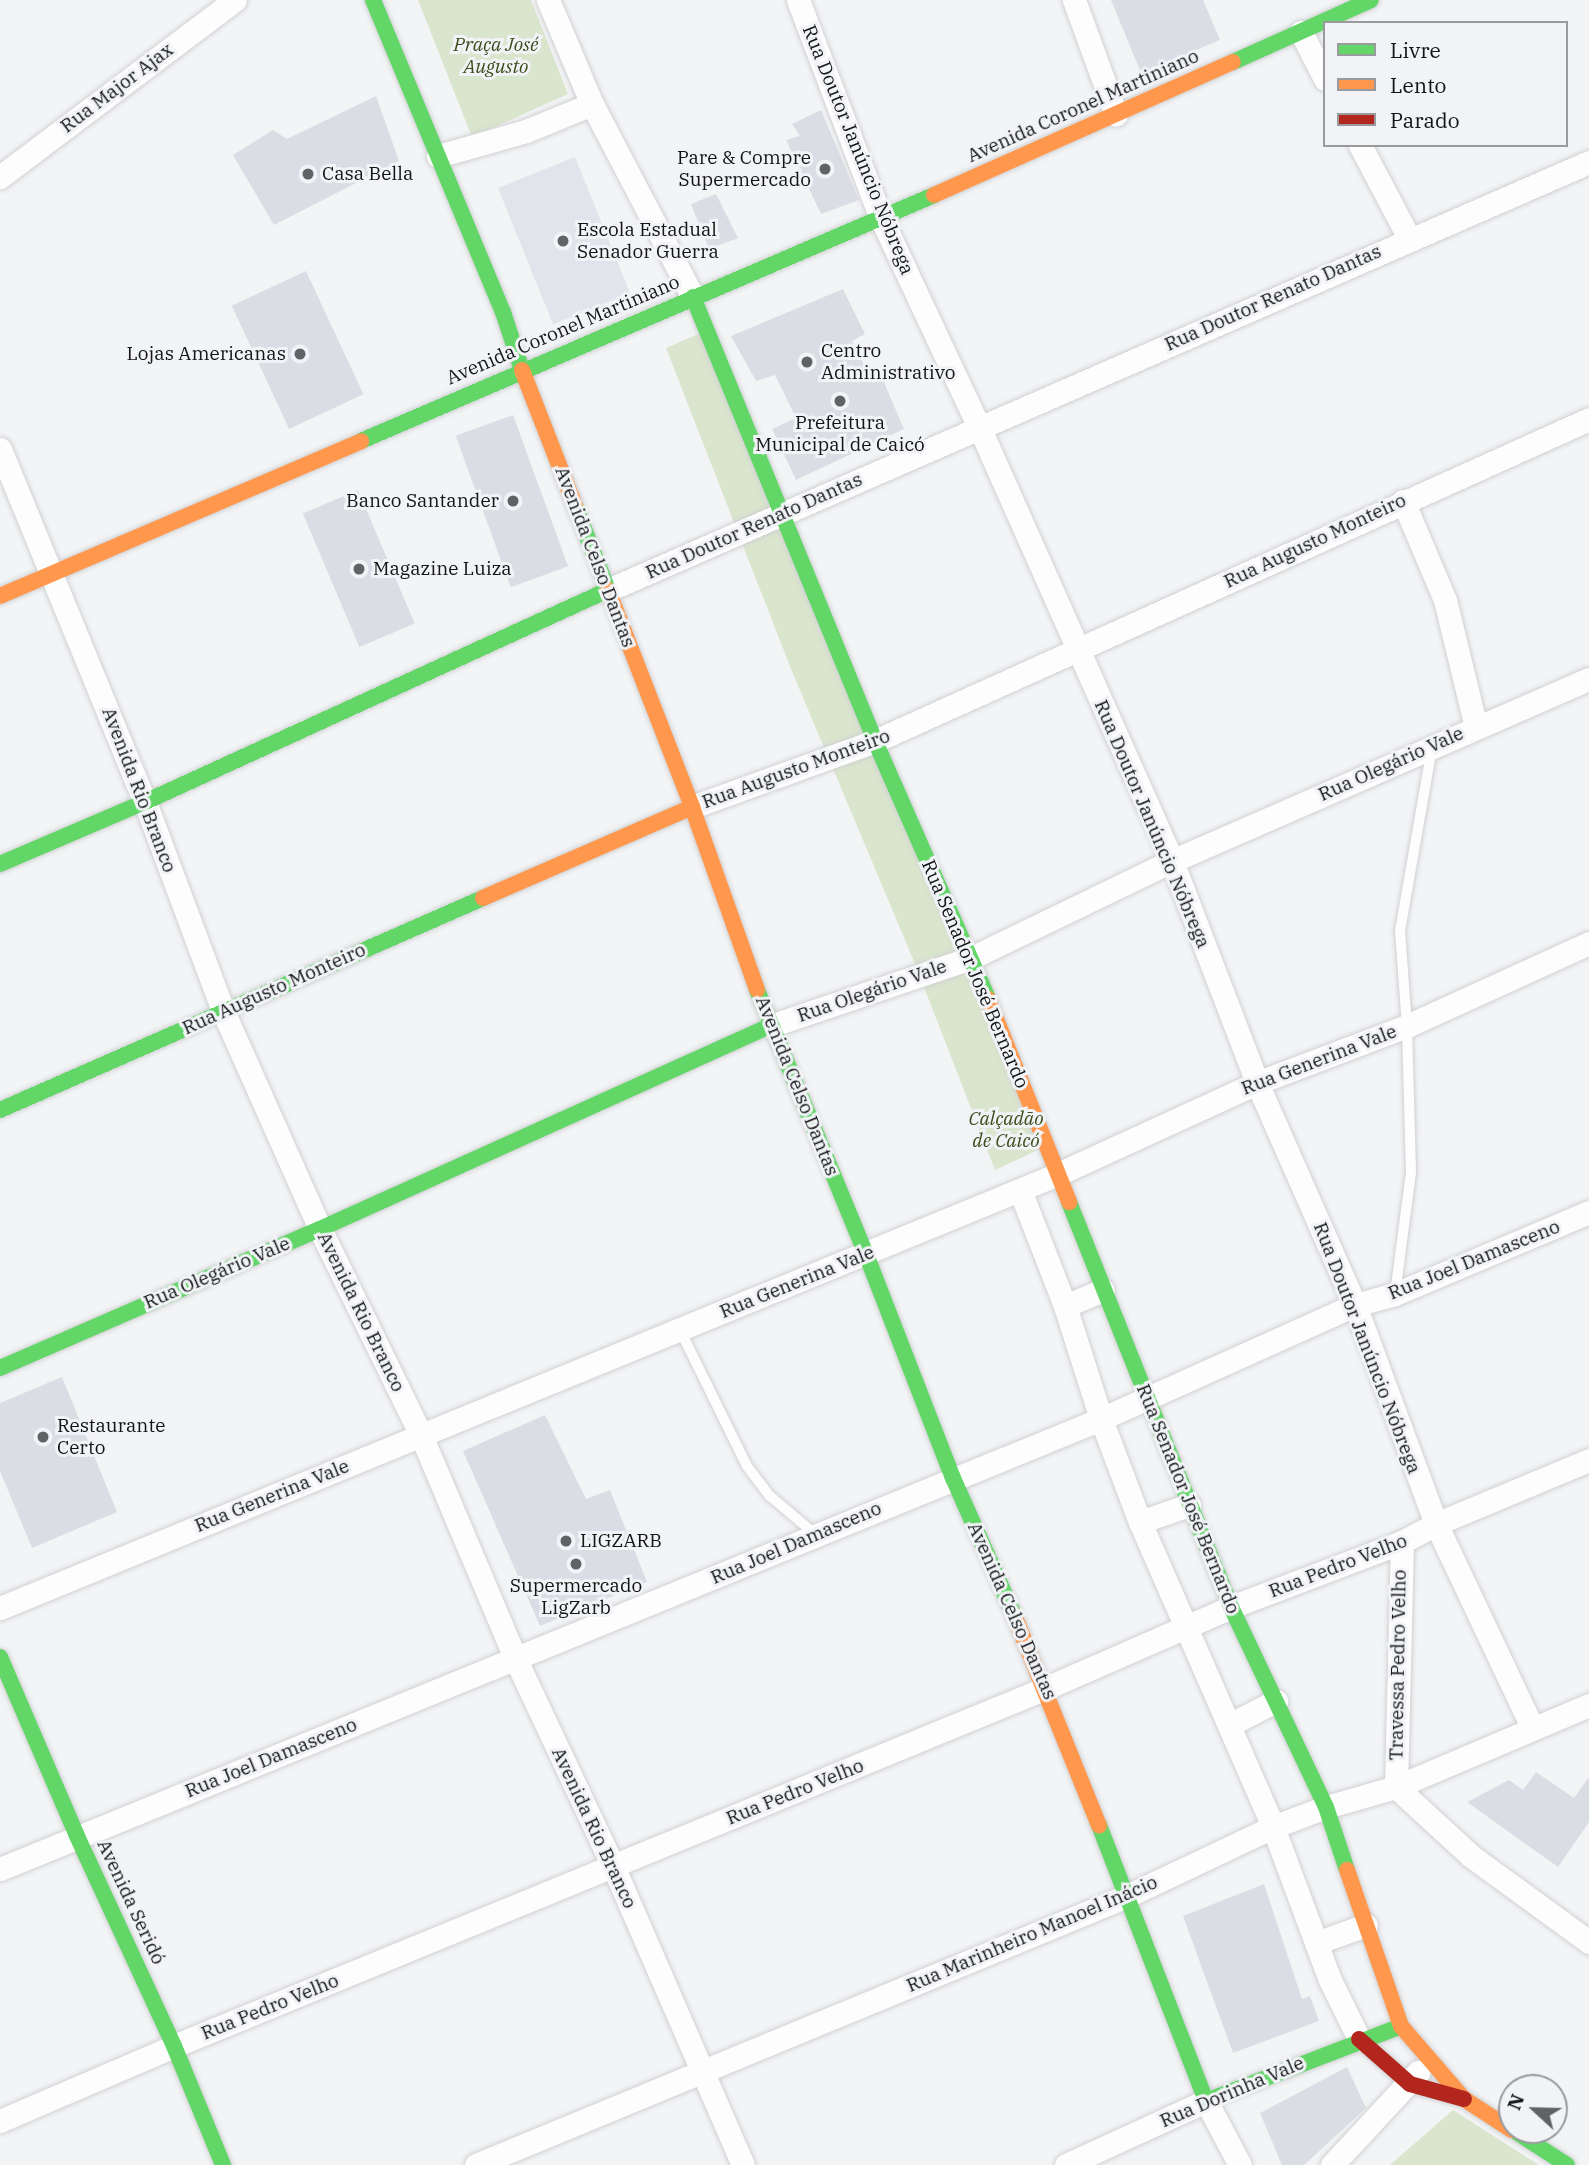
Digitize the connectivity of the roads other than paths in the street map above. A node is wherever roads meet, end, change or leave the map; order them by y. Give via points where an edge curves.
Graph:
1 (235, 0) edge
2 (373, 0) edge
3 (548, 0) edge
4 (798, 0) edge
5 (1074, 0) edge
6 (1366, 1) edge
7 (1324, 21) edge
8 (1323, 22) edge
9 (1301, 32) junction
10 (1323, 75) edge
11 (592, 104) junction
12 (1116, 115) junction
13 (1361, 147) edge
14 (438, 156) junction
15 (1589, 162) edge
16 (0, 177) edge
17 (881, 219) junction
18 (1409, 238) junction
19 (693, 298) junction
20 (522, 370) junction
21 (1589, 419) edge
22 (980, 429) junction
23 (0, 449) edge
24 (1403, 501) junction
25 (782, 513) junction
26 (53, 572) junction
27 (608, 590) junction
28 (0, 596) edge
29 (1076, 650) junction
30 (1589, 679) edge
31 (1476, 727) junction
32 (875, 741) junction
33 (1432, 746) junction
34 (145, 803) junction
35 (692, 807) junction
36 (1172, 861) junction
37 (0, 864) edge
38 (1589, 943) edge
39 (971, 958) junction
40 (223, 1011) junction
41 (770, 1026) junction
42 (1407, 1026) junction
43 (1257, 1083) junction
44 (0, 1110) edge
45 (1058, 1174) junction
46 (1020, 1190) junction
47 (1589, 1212) edge
48 (320, 1229) junction
49 (866, 1254) junction
50 (1103, 1290) junction
51 (1395, 1294) junction
52 (1355, 1305) junction
53 (1065, 1306) junction
54 (680, 1330) junction
55 (0, 1368) edge
56 (1147, 1399) junction
57 (1101, 1419) junction
58 (421, 1434) junction
59 (1589, 1460) edge
60 (953, 1478) junction
61 (1189, 1505) junction
62 (1140, 1522) junction
63 (1436, 1524) junction
64 (816, 1535) junction
65 (1402, 1542) junction
66 (1231, 1607) junction
67 (0, 1608) edge
68 (1185, 1629) junction
69 (0, 1657) edge
70 (516, 1660) junction
71 (1046, 1688) junction
72 (1276, 1701) junction
73 (1585, 1711) edge
74 (1229, 1725) junction
75 (1532, 1727) junction
76 (1396, 1787) junction
77 (1326, 1807) junction
78 (1273, 1827) junction
79 (76, 1836) junction
80 (613, 1867) junction
81 (0, 1869) edge
82 (1128, 1896) junction
83 (1366, 1925) junction
84 (1589, 1942) edge
85 (1316, 1943) junction
86 (1401, 2025) junction
87 (1359, 2039) junction
88 (174, 2046) junction
89 (1429, 2057) junction
90 (701, 2073) junction
91 (1410, 2084) junction
92 (1464, 2099) junction
93 (1206, 2101) junction
94 (1498, 2121) edge
95 (0, 2122) edge
96 (1534, 2144) edge
97 (223, 2165) edge
98 (476, 2165) edge
99 (743, 2165) edge
100 (1066, 2165) edge
101 (1240, 2165) edge
102 (1332, 2165) edge
103 (1567, 2165) edge

1 - 16 street, Rua Major Ajax
2 - 14 main road, Avenida Celso Dantas
3 - 11 street, Rua Senador José Bernardo
4 - 17 street, Rua Doutor Janúncio Nóbrega
5 - 12 street
6 - 7 main road, Avenida Coronel Martiniano
8 - 9 main road, Avenida Coronel Martiniano
9 - 10 street
9 - 12 main road, Avenida Coronel Martiniano
11 - 14 street via 526,131
11 - 19 street, Rua Senador José Bernardo
12 - 17 main road, Avenida Coronel Martiniano
13 - 18 street
14 - 20 main road, Avenida Celso Dantas via 503,312
15 - 18 street, Rua Doutor Renato Dantas
17 - 19 main road, Avenida Coronel Martiniano
17 - 22 street, Rua Doutor Janúncio Nóbrega
18 - 22 street, Rua Doutor Renato Dantas
19 - 20 main road, Avenida Coronel Martiniano
19 - 25 main road, Rua Senador José Bernardo
20 - 26 main road, Avenida Coronel Martiniano
20 - 27 main road, Avenida Celso Dantas
21 - 24 street, Rua Augusto Monteiro
22 - 25 street, Rua Doutor Renato Dantas
22 - 29 street, Rua Doutor Janúncio Nóbrega
23 - 26 street, Avenida Rio Branco
24 - 29 street, Rua Augusto Monteiro
24 - 31 street via 1446,600
25 - 27 street, Rua Doutor Renato Dantas
25 - 32 main road, Rua Senador José Bernardo
26 - 28 main road, Avenida Coronel Martiniano
26 - 34 street, Avenida Rio Branco
27 - 34 main road, Rua Doutor Renato Dantas
27 - 35 main road, Avenida Celso Dantas
29 - 32 street, Rua Augusto Monteiro
29 - 36 street, Rua Doutor Janúncio Nóbrega
30 - 31 street, Rua Olegário Vale
31 - 33 street, Rua Olegário Vale
32 - 35 street, Rua Augusto Monteiro
32 - 39 main road, Rua Senador José Bernardo
33 - 36 street, Rua Olegário Vale
33 - 42 lane via 1400,931
34 - 37 main road, Rua Doutor Renato Dantas
34 - 40 street, Avenida Rio Branco
35 - 40 main road, Rua Augusto Monteiro
35 - 41 main road, Avenida Celso Dantas
36 - 39 street, Rua Olegário Vale
36 - 43 street, Rua Doutor Janúncio Nóbrega
38 - 42 street, Rua Generina Vale
39 - 41 street, Rua Olegário Vale
39 - 45 main road, Rua Senador José Bernardo
40 - 44 main road, Rua Augusto Monteiro
40 - 48 street, Avenida Rio Branco
41 - 48 main road, Rua Olegário Vale
41 - 49 main road, Avenida Celso Dantas
42 - 43 street, Rua Generina Vale
42 - 51 lane via 1411,1172
43 - 45 street, Rua Generina Vale
43 - 52 street, Rua Doutor Janúncio Nóbrega
45 - 46 street, Rua Generina Vale
45 - 50 main road, Rua Senador José Bernardo
46 - 49 street, Rua Generina Vale
46 - 53 street, Rua Senador José Bernardo
47 - 51 street, Rua Joel Damasceno
48 - 55 main road, Rua Olegário Vale
48 - 58 street, Avenida Rio Branco
49 - 54 street, Rua Generina Vale
49 - 60 main road, Avenida Celso Dantas
50 - 53 street
50 - 56 main road, Rua Senador José Bernardo
51 - 52 street, Rua Joel Damasceno
52 - 56 street, Rua Joel Damasceno
52 - 63 street, Rua Doutor Janúncio Nóbrega
53 - 57 street, Rua Senador José Bernardo
54 - 58 street, Rua Generina Vale
54 - 64 lane via 747,1466 770,1496
56 - 57 street, Rua Joel Damasceno
56 - 61 main road, Rua Senador José Bernardo
57 - 60 street, Rua Joel Damasceno
57 - 62 street, Rua Senador José Bernardo
58 - 67 street, Rua Generina Vale
58 - 70 street, Avenida Rio Branco
59 - 63 street, Rua Pedro Velho
60 - 64 street, Rua Joel Damasceno
60 - 71 main road, Avenida Celso Dantas
61 - 62 street
61 - 66 main road, Rua Senador José Bernardo
62 - 68 street, Rua Senador José Bernardo
63 - 65 street, Rua Pedro Velho
63 - 75 street, Rua Doutor Janúncio Nóbrega
64 - 70 street, Rua Joel Damasceno
65 - 66 street, Rua Pedro Velho
65 - 76 street, Travessa Pedro Velho
66 - 68 street, Rua Pedro Velho
66 - 72 main road, Rua Senador José Bernardo
68 - 71 street, Rua Pedro Velho
68 - 74 street, Rua Senador José Bernardo
69 - 79 main road, Avenida Seridó
70 - 79 street, Rua Joel Damasceno
70 - 80 street, Avenida Rio Branco
71 - 80 street, Rua Pedro Velho
71 - 82 main road, Avenida Celso Dantas
72 - 74 street
72 - 77 main road, Rua Senador José Bernardo
73 - 75 street, Rua Marinheiro Manoel Inácio
74 - 78 street, Rua Senador José Bernardo
75 - 76 street, Rua Marinheiro Manoel Inácio
76 - 77 street, Rua Marinheiro Manoel Inácio
76 - 84 street via 1471,1856
77 - 78 street, Rua Marinheiro Manoel Inácio
77 - 83 main road, Rua Senador José Bernardo
78 - 82 street, Rua Marinheiro Manoel Inácio
78 - 85 street, Rua Senador José Bernardo
79 - 81 street, Rua Joel Damasceno
79 - 88 main road, Avenida Seridó
80 - 88 street, Rua Pedro Velho
80 - 90 street, Avenida Rio Branco
82 - 90 street, Rua Marinheiro Manoel Inácio
82 - 93 main road, Avenida Celso Dantas
83 - 85 street
83 - 86 main road, Rua Senador José Bernardo
85 - 87 street, Rua Senador José Bernardo
86 - 87 main road, Rua Dorinha Vale
86 - 89 main road, Rua Senador José Bernardo
87 - 91 main road, Rua Senador José Bernardo
87 - 93 main road, Rua Dorinha Vale
88 - 95 street, Rua Pedro Velho
88 - 97 main road, Avenida Seridó
89 - 91 street
89 - 92 main road, Rua Senador José Bernardo
90 - 98 street, Rua Marinheiro Manoel Inácio
90 - 99 street, Avenida Rio Branco
91 - 92 main road, Rua Senador José Bernardo
91 - 102 street
92 - 94 main road, Rua Senador José Bernardo
93 - 100 street, Rua Dorinha Vale
93 - 101 street, Avenida Celso Dantas
96 - 103 main road, Rua Senador José Bernardo

